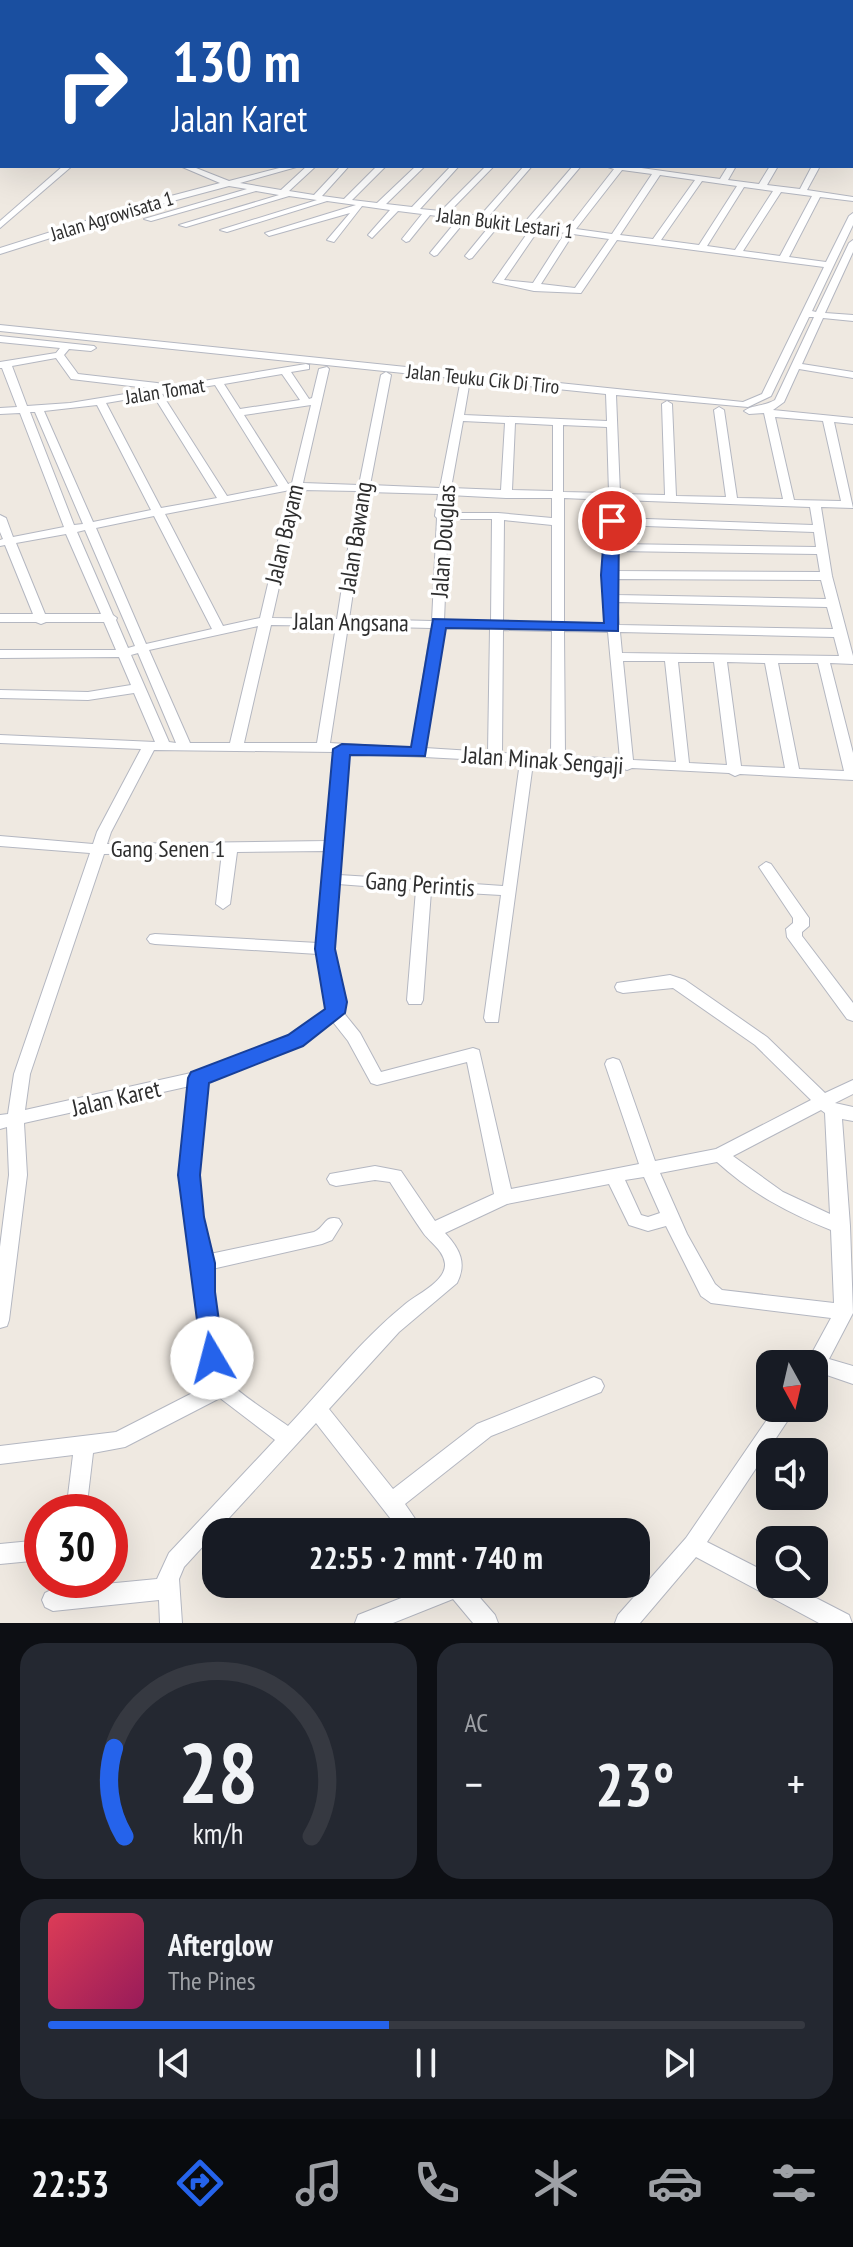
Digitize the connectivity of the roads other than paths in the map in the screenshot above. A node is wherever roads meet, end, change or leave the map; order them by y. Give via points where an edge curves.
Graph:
1 (66, 168) edge
2 (189, 168) edge
3 (286, 168) edge
4 (310, 168) edge
5 (343, 168) edge
6 (380, 168) edge
7 (419, 168) edge
8 (453, 168) edge
9 (488, 168) edge
10 (526, 168) edge
11 (575, 168) edge
12 (619, 168) edge
13 (645, 168) edge
14 (686, 168) edge
15 (731, 168) edge
16 (773, 168) edge
17 (815, 168) edge
18 (658, 172) junction
19 (264, 173) junction
20 (680, 176) junction
21 (700, 178) junction
22 (722, 182) junction
23 (226, 183) junction
24 (741, 185) junction
25 (252, 188) junction
26 (761, 188) junction
27 (778, 190) junction
28 (802, 193) junction
29 (286, 194) junction
30 (817, 195) junction
31 (315, 198) junction
32 (327, 199) junction
33 (853, 199) edge
34 (345, 202) junction
35 (360, 206) junction
36 (378, 207) junction
37 (395, 209) junction
38 (413, 211) junction
39 (427, 213) junction
40 (442, 215) junction
41 (853, 216) edge
42 (463, 218) junction
43 (148, 219) dead end
44 (481, 220) junction
45 (497, 222) junction
46 (0, 225) edge
47 (183, 225) dead end
48 (531, 226) junction
49 (224, 230) dead end
50 (570, 231) junction
51 (269, 233) dead end
52 (372, 235) dead end
53 (613, 237) junction
54 (406, 239) dead end
55 (331, 240) dead end
56 (656, 241) junction
57 (853, 243) edge
58 (702, 247) junction
59 (0, 251) edge
60 (738, 252) junction
61 (434, 253) dead end
62 (469, 256) dead end
63 (783, 259) junction
64 (830, 265) junction
65 (534, 288) junction
66 (805, 313) junction
67 (818, 315) junction
68 (853, 318) edge
69 (0, 328) edge
70 (0, 338) edge
71 (115, 346) junction
72 (64, 348) junction
73 (282, 364) junction
74 (3, 365) edge
75 (797, 365) junction
76 (306, 367) joint
77 (324, 369) junction
78 (853, 373) edge
79 (386, 375) junction
80 (465, 380) junction
81 (218, 382) junction
82 (177, 389) junction
83 (156, 392) junction
84 (611, 395) junction
85 (20, 398) junction
86 (100, 401) junction
87 (310, 401) junction
88 (667, 404) junction
89 (70, 406) junction
90 (39, 410) junction
91 (719, 410) junction
92 (0, 411) edge
93 (25, 411) junction
94 (769, 411) junction
95 (236, 413) junction
96 (457, 418) junction
97 (828, 419) junction
98 (510, 420) junction
99 (853, 421) edge
100 (558, 422) junction
101 (613, 424) junction
102 (290, 487) junction
103 (363, 491) junction
104 (444, 494) junction
105 (506, 495) junction
106 (559, 497) junction
107 (615, 498) junction
108 (671, 499) junction
109 (225, 501) junction
110 (732, 501) junction
111 (789, 502) junction
112 (815, 504) junction
113 (850, 505) edge
114 (161, 513) junction
115 (441, 516) junction
116 (498, 516) junction
117 (0, 518) edge
118 (612, 521) junction
119 (555, 522) junction
120 (88, 526) junction
121 (70, 529) junction
122 (818, 529) junction
123 (4, 542) edge
124 (611, 547) junction
125 (822, 551) junction
126 (608, 575) junction
127 (826, 576) junction
128 (610, 598) junction
129 (832, 603) junction
130 (0, 618) edge
131 (111, 618) junction
132 (41, 620) junction
133 (264, 621) junction
134 (342, 622) junction
135 (438, 623) junction
136 (497, 626) junction
137 (558, 627) junction
138 (613, 628) junction
139 (219, 630) junction
140 (839, 633) junction
141 (141, 647) junction
142 (123, 652) junction
143 (0, 654) edge
144 (615, 657) junction
145 (671, 659) junction
146 (720, 659) junction
147 (771, 660) junction
148 (823, 660) junction
149 (850, 660) edge
150 (139, 688) junction
151 (0, 694) edge
152 (0, 739) edge
153 (157, 746) junction
154 (185, 747) junction
155 (236, 747) junction
156 (323, 747) junction
157 (342, 749) junction
158 (418, 753) junction
159 (495, 756) junction
160 (527, 760) junction
161 (558, 761) junction
162 (627, 766) junction
163 (683, 768) junction
164 (735, 772) junction
165 (793, 774) junction
166 (852, 776) edge
167 (0, 841) edge
168 (335, 846) junction
169 (230, 848) junction
170 (98, 849) junction
171 (766, 867) dead end
172 (330, 879) junction
173 (424, 883) junction
174 (509, 891) junction
175 (223, 904) dead end
176 (155, 939) dead end
177 (325, 949) junction
178 (623, 987) dead end
179 (415, 1000) dead end
180 (335, 1013) junction
181 (853, 1015) edge
182 (492, 1018) dead end
183 (613, 1064) dead end
184 (199, 1078) junction
185 (853, 1086) edge
186 (830, 1106) junction
187 (853, 1114) edge
188 (8, 1121) edge
189 (720, 1155) junction
190 (651, 1171) junction
191 (615, 1178) junction
192 (336, 1179) dead end
193 (504, 1197) junction
194 (670, 1218) junction
195 (333, 1224) dead end
196 (841, 1226) junction
197 (432, 1231) junction
198 (203, 1263) junction
199 (844, 1312) junction
200 (0, 1320) edge
201 (824, 1350) edge
202 (828, 1369) edge
203 (853, 1375) edge
204 (594, 1386) dead end
205 (221, 1388) junction
206 (317, 1409) junction
207 (776, 1422) edge
208 (289, 1439) junction
209 (84, 1448) junction
210 (0, 1455) edge
211 (78, 1494) edge
212 (392, 1502) junction
213 (404, 1518) edge
214 (693, 1545) junction
215 (24, 1552) edge
216 (0, 1554) edge
217 (167, 1589) junction
218 (425, 1598) edge
219 (466, 1598) edge
220 (53, 1600) dead end
221 (171, 1623) edge
222 (366, 1623) edge
223 (487, 1623) edge
224 (626, 1623) edge
225 (841, 1623) edge

1 - 46 street
2 - 23 street, Jalan Bukit Lestari 1
3 - 19 street, Jalan Agrowisata 1
4 - 29 street
5 - 31 street
6 - 34 street
7 - 36 street
8 - 38 street
9 - 40 street
10 - 44 street
11 - 48 street
12 - 50 street
13 - 18 street
14 - 20 street
15 - 22 street
16 - 26 street
17 - 28 street
18 - 20 street
18 - 53 street
19 - 23 street, Jalan Agrowisata 1
19 - 25 street
20 - 21 street
21 - 22 street
21 - 56 street
22 - 24 street
23 - 25 street, Jalan Bukit Lestari 1
23 - 59 street, Jalan Agrowisata 1
24 - 26 street
24 - 58 street
25 - 29 street, Jalan Bukit Lestari 1
25 - 43 street
26 - 27 street
27 - 28 street
27 - 60 street
28 - 30 street
29 - 31 street, Jalan Bukit Lestari 1
29 - 47 street
30 - 33 street
30 - 63 street
31 - 32 street, Jalan Bukit Lestari 1
32 - 34 street, Jalan Bukit Lestari 1
32 - 49 street
34 - 35 street, Jalan Bukit Lestari 1
35 - 36 street, Jalan Bukit Lestari 1
35 - 51 street
35 - 55 street
36 - 37 street, Jalan Bukit Lestari 1
37 - 38 street, Jalan Bukit Lestari 1
37 - 52 street
38 - 39 street, Jalan Bukit Lestari 1
39 - 40 street, Jalan Bukit Lestari 1
39 - 54 street
40 - 42 street, Jalan Bukit Lestari 1
41 - 64 street, Jalan Teuku Cik Di Tiro
42 - 44 street, Jalan Bukit Lestari 1
42 - 61 street
44 - 45 street, Jalan Bukit Lestari 1
45 - 48 street, Jalan Bukit Lestari 1
45 - 62 street
48 - 50 street, Jalan Bukit Lestari 1
48 - 65 street via 497,280
50 - 53 street, Jalan Bukit Lestari 1
50 - 65 street
53 - 56 street, Jalan Bukit Lestari 1
53 - 65 street via 581,289
56 - 58 street, Jalan Bukit Lestari 1
57 - 67 street
58 - 60 street, Jalan Bukit Lestari 1
60 - 63 street, Jalan Bukit Lestari 1
63 - 64 street, Jalan Bukit Lestari 1
64 - 66 street, Jalan Teuku Cik Di Tiro
66 - 67 street
66 - 84 street, Jalan Teuku Cik Di Tiro via 759,402 728,405
67 - 68 street
67 - 75 street
69 - 71 street, Jalan Teuku Cik Di Tiro
70 - 72 street, Jalan Teuku Cik Di Tiro
71 - 72 street, Jalan Teuku Cik Di Tiro
71 - 73 street, Jalan Teuku Cik Di Tiro
72 - 74 street
72 - 82 street via 75,377
73 - 76 street, Jalan Tomat
73 - 80 street, Jalan Teuku Cik Di Tiro
73 - 81 street, Jalan Tomat
73 - 87 street
74 - 85 street
75 - 78 street
75 - 94 street
76 - 77 street, Jalan Teuku Cik Di Tiro
77 - 79 street, Jalan Teuku Cik Di Tiro
77 - 87 street, Jalan Bayam
79 - 80 street, Jalan Teuku Cik Di Tiro
79 - 103 street, Jalan Bawang
80 - 84 street, Jalan Teuku Cik Di Tiro
80 - 96 street, Jalan Douglas
81 - 82 street, Jalan Tomat
81 - 95 street
82 - 83 street, Jalan Tomat
83 - 86 street, Jalan Tomat
83 - 109 street
84 - 88 street, Jalan Teuku Cik Di Tiro
84 - 101 street
85 - 89 street
85 - 93 street
86 - 89 street, Jalan Tomat
86 - 114 street
87 - 95 street
87 - 102 street, Jalan Bayam
88 - 91 street, Jalan Teuku Cik Di Tiro
88 - 108 street
89 - 90 street, Jalan Tomat
90 - 93 street, Jalan Tomat
90 - 120 street
91 - 94 street, Jalan Teuku Cik Di Tiro
91 - 110 street
92 - 93 street, Jalan Tomat
93 - 121 street
94 - 97 street, Jalan Teuku Cik Di Tiro
94 - 111 street
95 - 102 street
96 - 98 street
96 - 104 street, Jalan Douglas
97 - 99 street, Jalan Teuku Cik Di Tiro
97 - 113 street
98 - 100 street
98 - 105 street
100 - 101 street
100 - 106 street
101 - 107 street
102 - 103 street
102 - 109 street
102 - 133 street, Jalan Bayam
103 - 104 street
103 - 134 street, Jalan Bawang
104 - 105 street
104 - 115 street, Jalan Douglas
105 - 106 street
106 - 107 street
106 - 119 street
107 - 108 street
107 - 118 street
108 - 110 street
109 - 114 street
110 - 111 street
111 - 112 street
112 - 113 street
112 - 122 street
114 - 120 street
114 - 139 street
115 - 116 street
115 - 135 street, Jalan Douglas
116 - 119 street
116 - 136 street
117 - 123 street
118 - 122 street
118 - 124 street
119 - 137 street
120 - 121 street
120 - 141 street
121 - 123 street
121 - 131 street
122 - 125 street
123 - 132 street
124 - 125 street
124 - 126 street
125 - 127 street
126 - 127 street
126 - 128 street
127 - 129 street
128 - 129 street
128 - 138 street
129 - 140 street
130 - 132 street
131 - 132 street
131 - 142 street
133 - 134 street, Jalan Angsana
133 - 139 street, Jalan Angsana
133 - 155 street, Jalan Bayam
134 - 135 street, Jalan Angsana
134 - 156 street, Jalan Bawang
135 - 136 street, Jalan Angsana
135 - 158 street, Jalan Douglas
136 - 137 street, Jalan Angsana
136 - 159 street
137 - 138 street, Jalan Angsana
137 - 161 street
138 - 140 street, Jalan Angsana
138 - 144 street
139 - 141 street, Jalan Angsana
140 - 149 street
141 - 142 street, Jalan Angsana
141 - 154 street
142 - 143 street, Jalan Angsana via 92,657
142 - 150 street
144 - 145 street
144 - 162 street
145 - 146 street
145 - 163 street
146 - 147 street
146 - 164 street
147 - 148 street
147 - 165 street
148 - 149 street
148 - 166 street
150 - 151 street via 88,696
150 - 153 street
152 - 153 street, Jalan Minak Sengaji
153 - 154 street, Jalan Minak Sengaji
153 - 170 street
154 - 155 street, Jalan Minak Sengaji
155 - 156 street, Jalan Minak Sengaji
156 - 157 street, Jalan Minak Sengaji
157 - 158 street, Jalan Minak Sengaji
157 - 168 street
158 - 159 street, Jalan Minak Sengaji
159 - 160 street, Jalan Minak Sengaji
160 - 161 street, Jalan Minak Sengaji
160 - 174 street, Gang Perintis
161 - 162 street, Jalan Minak Sengaji
162 - 163 street, Jalan Minak Sengaji
163 - 164 street, Jalan Minak Sengaji
164 - 165 street, Jalan Minak Sengaji
165 - 166 street, Jalan Minak Sengaji
167 - 170 street, Gang Senen 1
168 - 169 street, Gang Senen 1
168 - 172 street
169 - 170 street, Gang Senen 1
169 - 175 street
170 - 188 street
171 - 181 street via 801,918 795,937
172 - 173 street, Gang Perintis
172 - 177 street
173 - 174 street, Gang Perintis
173 - 179 street
174 - 182 street, Gang Perintis
176 - 177 street
177 - 180 street
178 - 186 street via 679,984 761,1041
180 - 184 street, Jalan Karet via 296,1041
180 - 193 street via 377,1079 473,1054
183 - 190 street
184 - 188 street, Jalan Karet
184 - 198 street via 189,1175
185 - 186 street
186 - 187 street
186 - 189 street
186 - 196 street
188 - 200 street via 18,1175
189 - 190 street
189 - 196 street via 757,1189
190 - 191 street
190 - 194 street
191 - 193 street
191 - 194 street via 635,1220 648,1224
192 - 197 street via 375,1173 395,1176
193 - 197 street
194 - 199 street via 698,1272 718,1297
195 - 198 street via 316,1239
196 - 199 street
197 - 206 street via 452,1253 455,1270 448,1282 358,1361
198 - 205 street via 208,1329
199 - 201 street
202 - 203 street
204 - 212 street via 484,1430
205 - 208 street
205 - 209 street via 118,1441
206 - 208 street
206 - 212 street
207 - 214 street
208 - 217 street via 176,1560
209 - 210 street
209 - 211 street
212 - 213 street
214 - 224 street
214 - 225 street
215 - 216 street
217 - 220 street
217 - 221 street
218 - 222 street
219 - 223 street

